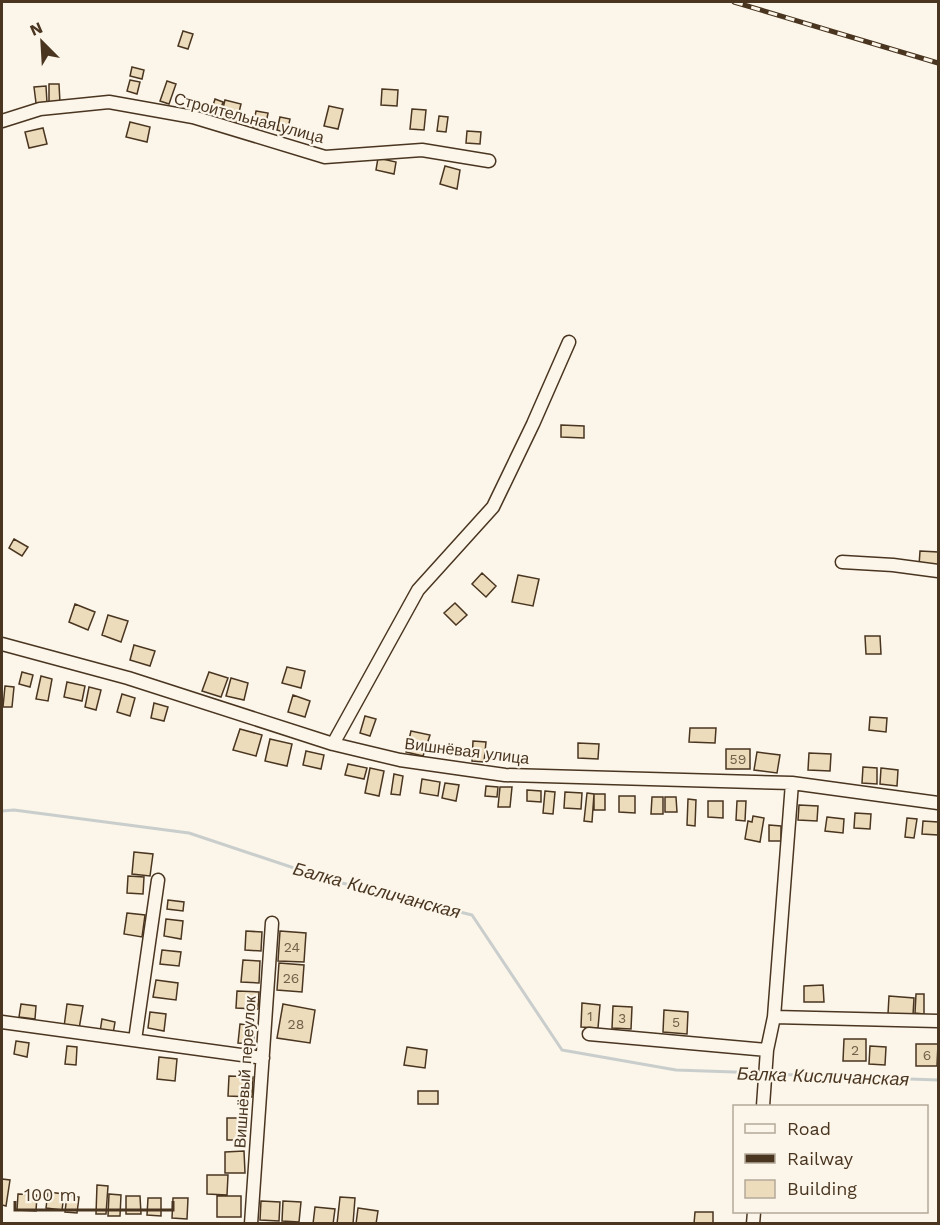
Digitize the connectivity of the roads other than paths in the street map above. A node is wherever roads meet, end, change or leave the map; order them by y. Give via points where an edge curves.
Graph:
1 (2, 121) edge
2 (489, 161) dead end
3 (569, 342) dead end
4 (842, 562) dead end
5 (939, 571) edge
6 (3, 643) edge
7 (333, 744) junction
8 (792, 783) junction
9 (939, 803) edge
10 (158, 880) dead end
11 (272, 923) dead end
12 (774, 1017) junction
13 (939, 1021) edge
14 (2, 1023) edge
15 (589, 1034) dead end
16 (135, 1040) junction
17 (767, 1050) junction
18 (263, 1058) junction
19 (763, 1105) edge
20 (251, 1224) edge

1 - 2 street, Строительная улица via 40,109 109,102 193,117 325,157 422,150
3 - 7 street via 493,507 418,590
4 - 5 street
6 - 7 street, Вишнёвая улица via 128,678
7 - 8 street, Вишнёвая улица via 400,760 505,775
8 - 9 street, Вишнёвая улица
8 - 12 street
10 - 16 street
11 - 18 street, Вишнёвый переулок
12 - 13 street
12 - 17 street
14 - 16 street
15 - 17 street
16 - 18 street
17 - 19 street
18 - 20 street, Вишнёвый переулок

